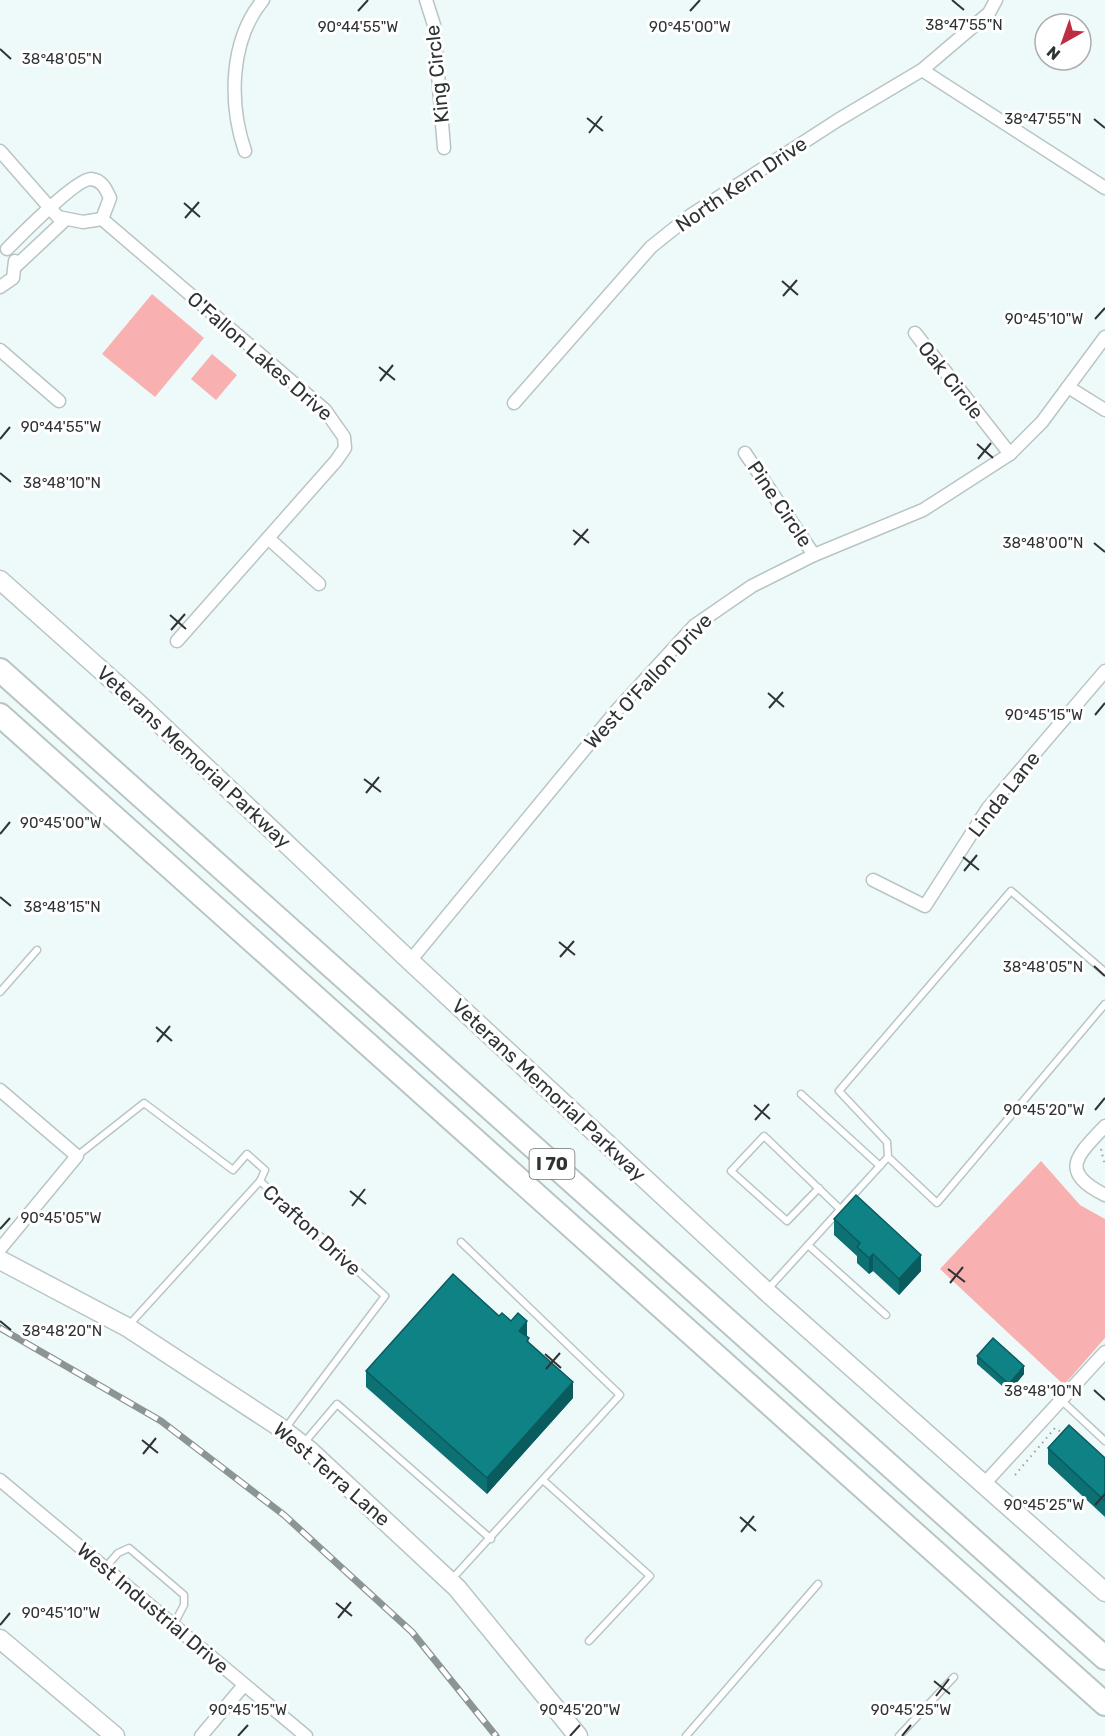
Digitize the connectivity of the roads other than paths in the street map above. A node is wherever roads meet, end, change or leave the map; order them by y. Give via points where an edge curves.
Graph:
1 (263, 0) edge
2 (426, 0) edge
3 (996, 0) edge
4 (922, 70) junction
5 (444, 148) dead end
6 (0, 151) edge
7 (245, 152) dead end
8 (1105, 188) edge
9 (50, 208) junction
10 (102, 219) junction
11 (65, 220) junction
12 (3, 248) edge
13 (16, 266) junction
14 (0, 287) edge
15 (915, 333) dead end
16 (1105, 337) edge
17 (0, 351) edge
18 (1068, 387) junction
19 (59, 402) dead end
20 (514, 403) dead end
21 (1105, 410) edge
22 (745, 453) dead end
23 (1010, 454) junction
24 (268, 538) junction
25 (814, 555) junction
26 (0, 580) edge
27 (319, 584) dead end
28 (177, 641) dead end
29 (0, 670) edge
30 (1105, 671) edge
31 (0, 715) edge
32 (873, 880) dead end
33 (37, 950) dead end
34 (410, 961) junction
35 (1105, 972) edge
36 (0, 992) edge
37 (1105, 1004) edge
38 (0, 1090) edge
39 (801, 1094) dead end
40 (1105, 1126) edge
41 (77, 1156) junction
42 (888, 1157) junction
43 (879, 1166) junction
44 (261, 1181) junction
45 (819, 1188) junction
46 (1105, 1195) edge
47 (840, 1209) junction
48 (460, 1242) dead end
49 (808, 1245) junction
50 (0, 1249) edge
51 (0, 1260) edge
52 (766, 1291) junction
53 (886, 1315) dead end
54 (128, 1327) junction
55 (1105, 1353) edge
56 (1061, 1400) junction
57 (284, 1430) junction
58 (1105, 1441) edge
59 (302, 1445) junction
60 (0, 1480) edge
61 (543, 1480) junction
62 (984, 1484) junction
63 (491, 1539) junction
64 (105, 1568) junction
65 (450, 1582) junction
66 (818, 1584) dead end
67 (1105, 1592) edge
68 (173, 1625) junction
69 (0, 1639) edge
70 (589, 1641) dead end
71 (1105, 1659) edge
72 (954, 1677) dead end
73 (244, 1684) junction
74 (1105, 1704) edge
75 (115, 1736) edge
76 (201, 1736) edge
77 (306, 1736) edge
78 (578, 1736) edge
79 (686, 1736) edge
80 (899, 1736) edge

1 - 7 street via 242,40 234,89 236,123
2 - 5 street, King Circle via 434,25
3 - 4 street, North Kern Drive via 989,13
4 - 8 street
4 - 20 street, North Kern Drive via 691,215 651,247
6 - 9 street
9 - 10 street via 84,180 93,179 102,183 110,198
9 - 11 street
9 - 12 street
10 - 11 street
10 - 24 street, O'Fallon Lakes Drive via 325,410 344,437 345,448 336,461
11 - 13 street
12 - 13 street
13 - 14 street via 13,278
15 - 23 street, Oak Circle
16 - 18 street, West O'Fallon Drive
17 - 19 street
18 - 21 street
18 - 23 street, West O'Fallon Drive via 1042,422
22 - 25 street, Pine Circle
23 - 25 street, West O'Fallon Drive via 923,510
24 - 27 street
24 - 28 street, O'Fallon Lakes Drive
25 - 34 street, West O'Fallon Drive via 752,586 693,626 617,710
26 - 34 street, Veterans Memorial Parkway via 139,704
29 - 71 highway, I 70
30 - 32 street, Linda Lane via 988,808 926,906
31 - 74 highway, I 70
33 - 36 lane
34 - 52 street, Veterans Memorial Parkway
35 - 42 lane via 1011,891 839,1091 886,1142
37 - 42 lane via 937,1203
38 - 41 street
39 - 43 lane
40 - 46 street via 1079,1154 1075,1164 1078,1177
41 - 44 lane via 144,1103 233,1170 247,1154 265,1170
41 - 50 street
42 - 43 lane
43 - 47 lane
44 - 54 lane, Crafton Drive
44 - 57 lane, Crafton Drive via 385,1296
45 - 45 lane via 764,1136 731,1172 786,1221
45 - 47 lane
47 - 49 lane
48 - 61 lane via 620,1395
49 - 52 lane
49 - 53 lane
51 - 54 street, West Terra Lane
52 - 62 street, Veterans Memorial Parkway
54 - 57 street, West Terra Lane
55 - 56 street
56 - 58 lane
56 - 62 street
57 - 59 street, West Terra Lane
59 - 63 lane via 337,1404
59 - 65 street, West Terra Lane
60 - 64 street, West Industrial Drive
61 - 63 lane
61 - 70 lane via 650,1576
62 - 67 street, Veterans Memorial Parkway
63 - 65 lane
64 - 68 street, West Industrial Drive
64 - 68 lane via 118,1553 129,1548 184,1594 184,1605
65 - 78 street, West Terra Lane
66 - 79 lane
68 - 73 street, West Industrial Drive
69 - 75 street
72 - 80 lane
73 - 76 street
73 - 77 street, West Industrial Drive

